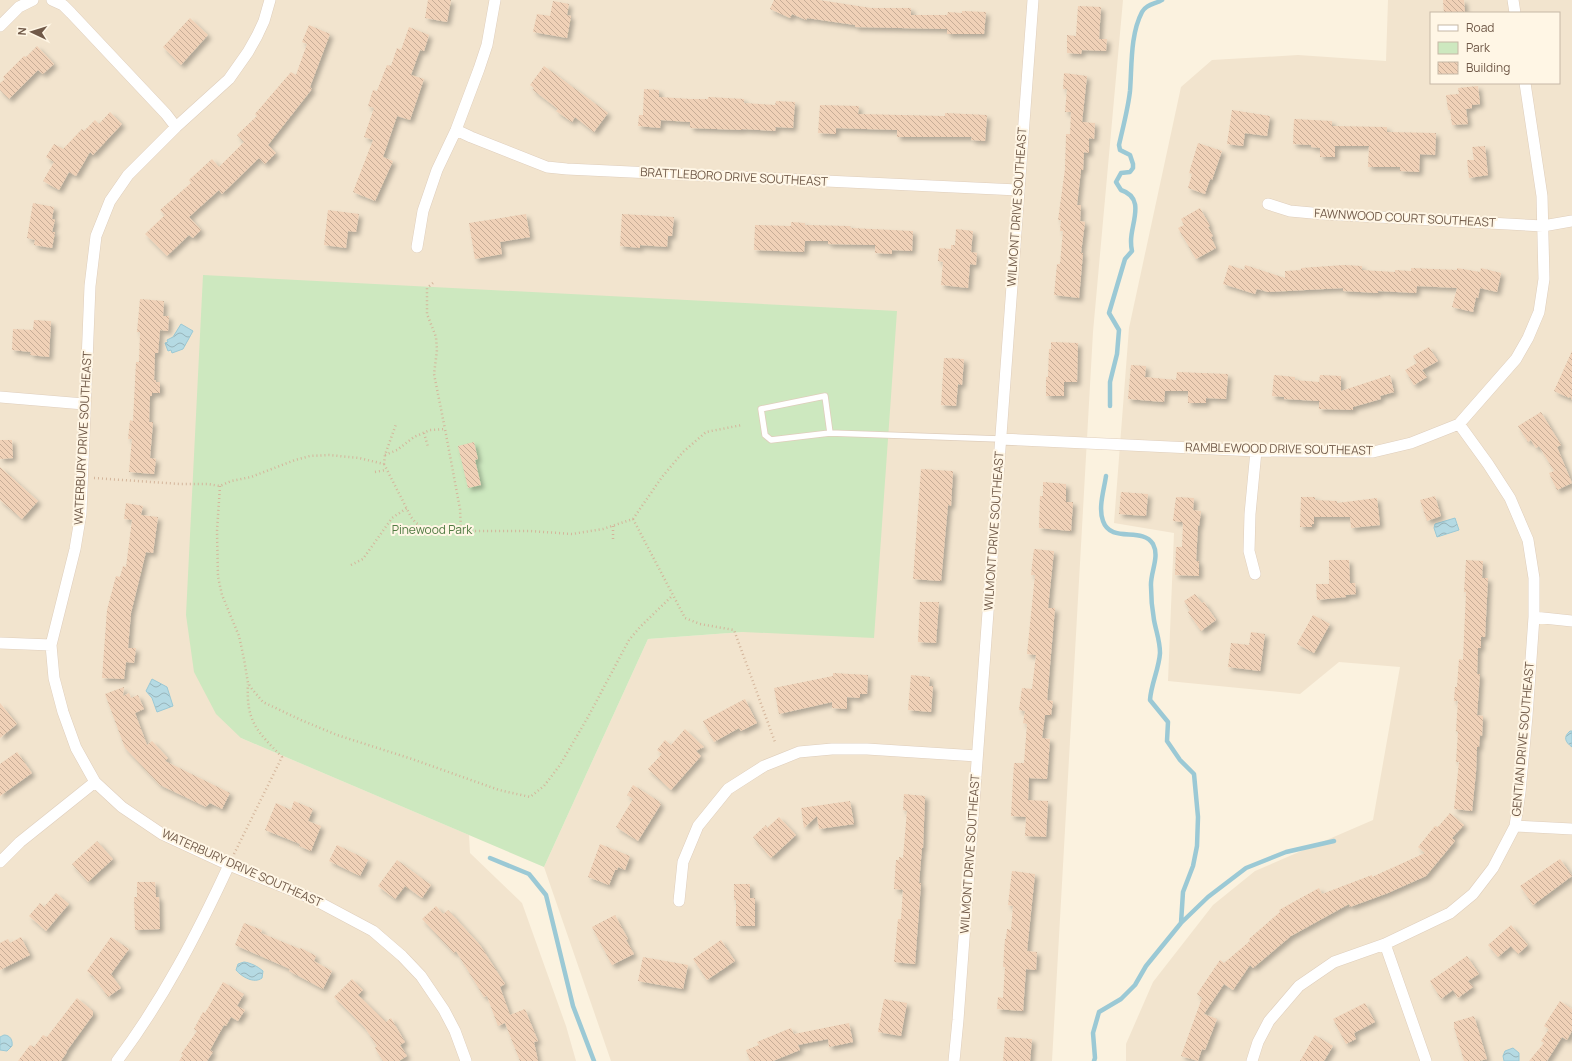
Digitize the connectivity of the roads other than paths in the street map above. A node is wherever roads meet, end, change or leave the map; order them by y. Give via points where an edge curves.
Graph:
1 (33, 0) edge
2 (52, 0) edge
3 (270, 0) edge
4 (495, 0) edge
5 (1033, 0) edge
6 (1513, 0) edge
7 (1515, 12) edge
8 (0, 26) edge
9 (1525, 84) edge
10 (176, 127) junction
11 (456, 130) junction
12 (1018, 190) junction
13 (1268, 204) dead end
14 (1572, 221) edge
15 (1543, 226) junction
16 (417, 246) dead end
17 (0, 397) edge
18 (84, 404) junction
19 (1459, 424) junction
20 (830, 433) junction
21 (1000, 439) junction
22 (1256, 451) junction
23 (1255, 574) dead end
24 (1534, 617) junction
25 (1572, 621) edge
26 (0, 643) edge
27 (51, 645) junction
28 (978, 756) junction
29 (95, 782) junction
30 (1515, 826) junction
31 (1572, 829) edge
32 (0, 862) edge
33 (229, 865) junction
34 (680, 901) dead end
35 (1385, 944) junction
36 (117, 1061) edge
37 (466, 1061) edge
38 (954, 1061) edge
39 (1252, 1061) edge
40 (1426, 1061) edge

1 - 8 street via 19,7
2 - 10 street via 64,5
3 - 10 street, WATERBURY DRIVE SOUTHEAST via 264,21 248,52 229,79
4 - 11 street via 487,45
5 - 12 street, WILMONT DRIVE SOUTHEAST
6 - 7 street
9 - 15 street, RAMBLEWOOD DRIVE SOUTHEAST via 1542,196
10 - 18 street, WATERBURY DRIVE SOUTHEAST via 128,175 110,201 96,236
11 - 12 street, BRATTLEBORO DRIVE SOUTHEAST via 547,166 567,169
11 - 16 street via 437,170 422,211
12 - 21 street, WILMONT DRIVE SOUTHEAST
13 - 15 street, FAWNWOOD COURT SOUTHEAST via 1290,211 1319,214
14 - 15 street, FAWNWOOD COURT SOUTHEAST
15 - 19 street, RAMBLEWOOD DRIVE SOUTHEAST via 1544,280 1538,312 1531,331 1516,359
17 - 18 street
18 - 27 street, WATERBURY DRIVE SOUTHEAST via 81,513 75,549
19 - 22 street, RAMBLEWOOD DRIVE SOUTHEAST via 1411,443 1373,452
19 - 24 street, GENTIAN DRIVE SOUTHEAST via 1510,498 1528,540 1534,578
20 - 20 lane via 771,440 765,436 761,409 824,396
20 - 21 lane
21 - 22 street, RAMBLEWOOD DRIVE SOUTHEAST
21 - 28 street, WILMONT DRIVE SOUTHEAST
22 - 23 street via 1249,552
24 - 25 street
24 - 30 street, GENTIAN DRIVE SOUTHEAST via 1521,785
26 - 27 street
27 - 29 street, WATERBURY DRIVE SOUTHEAST via 54,678 63,712 76,748
28 - 34 street via 832,749 799,752 764,766 728,789 698,826 683,862
28 - 38 street, WILMONT DRIVE SOUTHEAST
29 - 32 street via 20,842
29 - 33 street, WATERBURY DRIVE SOUTHEAST via 122,808 162,834
30 - 31 street
30 - 35 street, GENTIAN DRIVE SOUTHEAST via 1493,868 1473,894 1450,913
33 - 36 street via 169,984
33 - 37 street, WATERBURY DRIVE SOUTHEAST via 332,908 373,931 421,976 455,1031
35 - 39 street, GENTIAN DRIVE SOUTHEAST via 1334,962 1298,986 1269,1021
35 - 40 street

